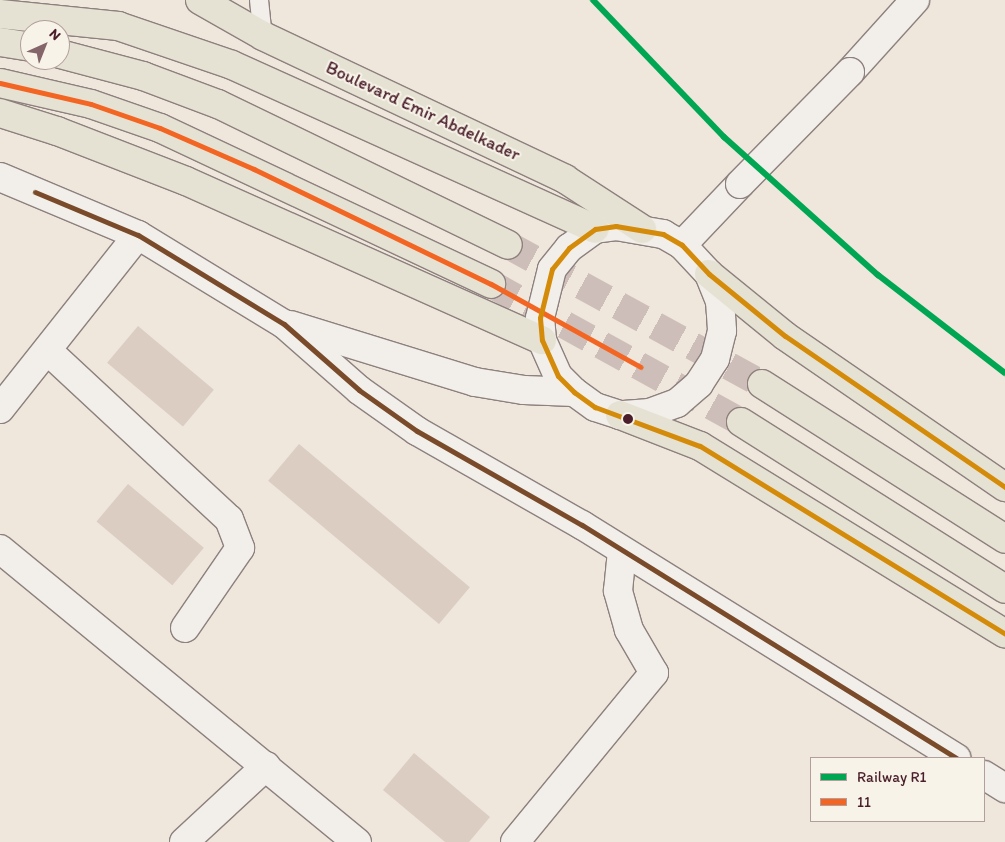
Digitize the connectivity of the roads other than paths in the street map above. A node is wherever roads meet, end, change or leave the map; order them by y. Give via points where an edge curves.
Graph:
1 (6, 0) edge
2 (200, 0) edge
3 (259, 0) edge
4 (915, 0) edge
5 (0, 3) edge
6 (0, 14) edge
7 (263, 36) junction
8 (0, 42) edge
9 (20, 45) edge
10 (70, 57) edge
11 (0, 84) edge
12 (0, 113) edge
13 (0, 177) edge
14 (642, 228) junction
15 (595, 229) junction
16 (138, 235) junction
17 (508, 245) tunnel mouth
18 (682, 245) junction
19 (709, 274) junction
20 (491, 284) tunnel mouth
21 (284, 324) junction
22 (542, 340) junction
23 (48, 351) junction
24 (762, 384) tunnel mouth
25 (574, 392) junction
26 (0, 409) edge
27 (620, 415) junction
28 (740, 422) tunnel mouth
29 (1005, 487) edge
30 (1005, 539) edge
31 (0, 549) edge
32 (622, 551) junction
33 (1005, 589) edge
34 (186, 628) dead end
35 (1005, 634) edge
36 (955, 757) edge
37 (266, 766) junction
38 (985, 776) edge
39 (1005, 788) edge
40 (184, 842) edge
41 (357, 842) edge
42 (515, 842) edge

1 - 5 main road
2 - 7 main road, Boulevard Emir Abdelkader
3 - 7 lane
4 - 18 street, bridge via 850,72
6 - 15 main road via 118,26 232,65
7 - 14 main road, Boulevard Emir Abdelkader via 566,179
8 - 9 main road
10 - 17 main road via 143,76 218,104
11 - 20 main road via 91,104 160,128
12 - 22 main road via 57,131 186,181
13 - 16 street
14 - 15 street via 616,226
14 - 18 street
15 - 22 street via 569,248 552,269 540,318
16 - 21 street
16 - 23 street
18 - 19 street
19 - 27 street via 720,301 722,331 715,359 699,384 677,402 650,413
19 - 29 main road via 785,336
21 - 25 street via 475,382 524,390
21 - 32 street via 359,390 417,431
22 - 25 street via 558,376
23 - 26 street
23 - 34 street via 228,519 240,548
24 - 30 main road
25 - 27 street via 596,407
27 - 35 main road via 700,446
28 - 33 main road
31 - 37 street
32 - 36 street
32 - 42 street via 618,591 629,630 654,672
37 - 40 street
37 - 41 street
38 - 39 street

